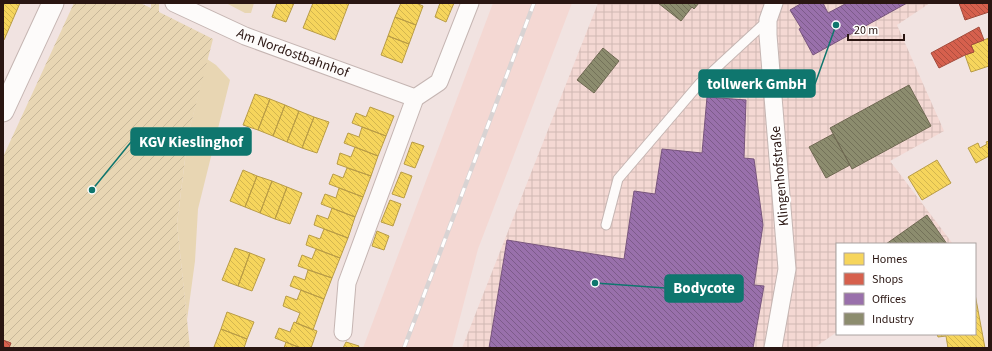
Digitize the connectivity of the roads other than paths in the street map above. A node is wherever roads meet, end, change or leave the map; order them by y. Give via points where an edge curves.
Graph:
1 (53, 3) edge
2 (174, 3) edge
3 (470, 3) edge
4 (774, 3) edge
5 (768, 20) junction
6 (415, 98) junction
7 (3, 111) edge
8 (606, 225) dead end
9 (343, 332) dead end
10 (773, 348) edge

1 - 7 street
2 - 6 street, Am Nordostbahnhof via 246,36
3 - 6 street via 439,82
4 - 5 street, Klingenhofstraße
5 - 8 lane via 700,83 618,179
5 - 10 street, Klingenhofstraße via 787,269
6 - 9 street via 347,283

